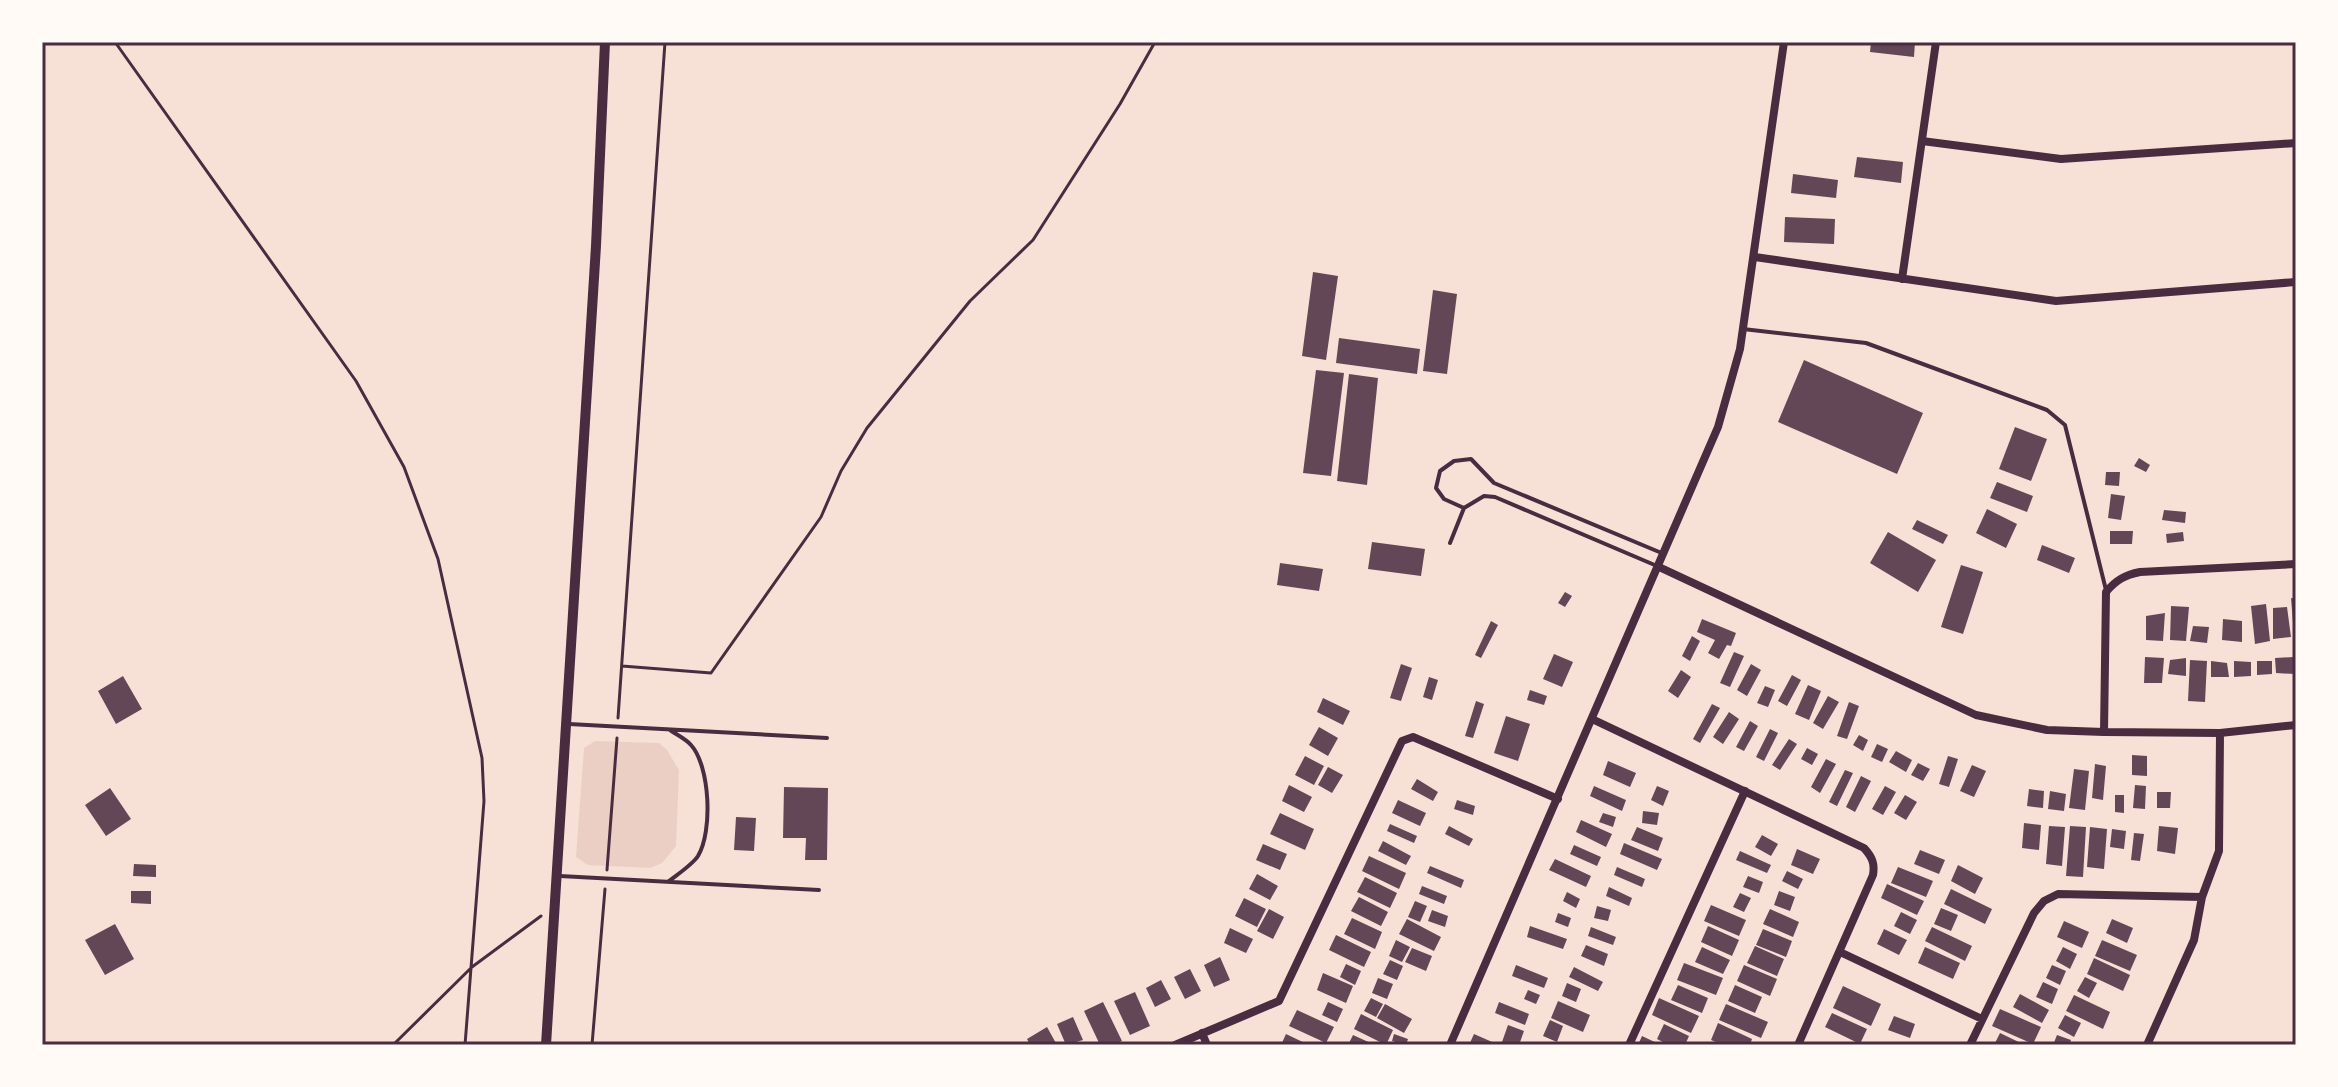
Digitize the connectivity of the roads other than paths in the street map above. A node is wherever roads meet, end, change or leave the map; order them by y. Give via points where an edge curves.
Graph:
1 (605, 42) edge
2 (1784, 42) edge
3 (1936, 42) edge
4 (1922, 141) junction
5 (2296, 143) edge
6 (1755, 257) junction
7 (1902, 279) junction
8 (2296, 282) edge
9 (1743, 329) junction
10 (1464, 508) junction
11 (1450, 543) dead end
12 (1665, 554) junction
13 (2296, 564) edge
14 (1659, 567) junction
15 (2106, 592) junction
16 (1592, 719) junction
17 (567, 724) junction
18 (2296, 725) edge
19 (668, 729) junction
20 (2104, 732) junction
21 (2220, 733) junction
22 (827, 738) dead end
23 (1745, 791) junction
24 (1558, 799) junction
25 (557, 876) junction
26 (667, 882) junction
27 (819, 890) dead end
28 (2202, 897) junction
29 (1840, 952) junction
30 (1982, 1019) junction
31 (1202, 1033) junction
32 (546, 1045) edge
33 (1175, 1045) edge
34 (1207, 1045) edge
35 (1450, 1045) edge
36 (1629, 1045) edge
37 (1798, 1045) edge
38 (1970, 1045) edge
39 (2147, 1045) edge

1 - 17 street
2 - 6 street
3 - 4 street
4 - 5 street via 2061,159
4 - 7 street
6 - 7 street
6 - 9 street
7 - 8 street via 2056,301
9 - 12 street via 1718,427
9 - 15 lane via 1866,343 2047,410 2065,425
10 - 11 lane
10 - 12 lane via 1444,499 1436,488 1440,471 1454,461 1471,459 1494,483
10 - 14 lane via 1484,496 1495,497
12 - 14 street
13 - 15 street via 2140,572 2114,582
14 - 16 street
14 - 20 street via 1976,715 2047,730
15 - 20 street
16 - 23 street
16 - 24 street
17 - 19 lane
17 - 25 street
18 - 21 street
19 - 22 lane
19 - 26 lane via 691,744 707,781 698,857
20 - 21 street
21 - 28 street via 2219,851
23 - 29 street via 1872,856 1873,875
23 - 36 street
24 - 31 street via 1413,737 1402,741 1279,1001
24 - 35 street
25 - 26 lane
25 - 32 street
26 - 27 lane
28 - 30 street via 2058,894 2044,901
28 - 39 street via 2194,940
29 - 30 street
29 - 37 street
30 - 38 street
31 - 33 street
31 - 34 street

